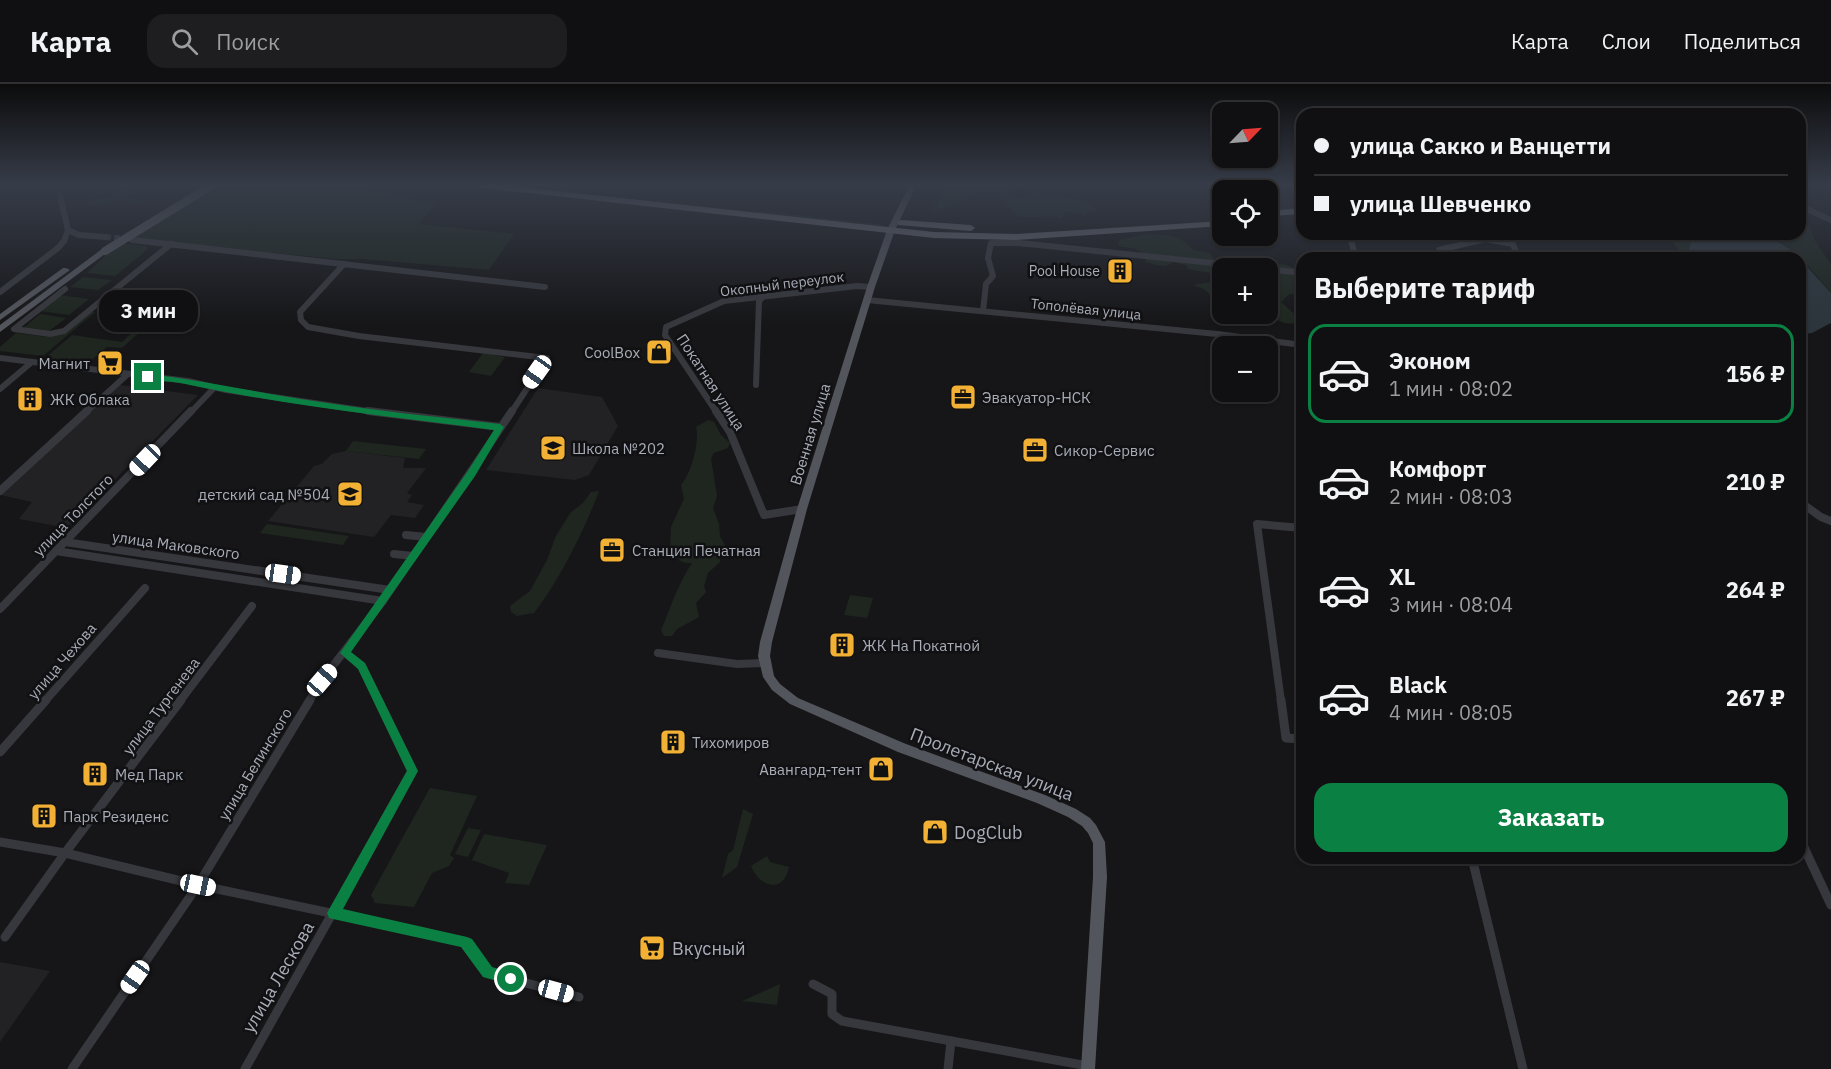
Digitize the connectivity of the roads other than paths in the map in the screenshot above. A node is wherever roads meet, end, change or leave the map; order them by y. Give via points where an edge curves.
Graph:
1 (67, 232) edge
2 (70, 232) edge
3 (130, 232) edge
4 (133, 232) edge
5 (891, 232) edge
6 (940, 232) edge
7 (1026, 232) edge
8 (93, 236) junction
9 (105, 237) tunnel mouth
10 (132, 240) tunnel mouth
11 (1477, 240) edge
12 (1494, 240) edge
13 (171, 244) junction
14 (59, 246) junction
15 (102, 250) junction
16 (1437, 252) edge
17 (1516, 252) edge
18 (1212, 263) edge
19 (345, 264) junction
20 (1278, 270) edge
21 (1296, 272) edge
22 (545, 286) dead end
23 (871, 287) junction
24 (65, 289) dead end
25 (0, 292) edge
26 (762, 298) junction
27 (867, 300) junction
28 (983, 311) junction
29 (0, 325) edge
30 (666, 327) joint
31 (14, 329) junction
32 (1296, 344) edge
33 (0, 358) edge
34 (32, 362) junction
35 (128, 374) junction
36 (756, 385) dead end
37 (214, 388) junction
38 (0, 389) edge
39 (500, 427) junction
40 (0, 491) edge
41 (1806, 506) edge
42 (802, 509) junction
43 (1831, 521) edge
44 (1296, 527) edge
45 (406, 535) dead end
46 (426, 537) junction
47 (65, 542) junction
48 (57, 551) junction
49 (394, 554) dead end
50 (413, 556) junction
51 (145, 588) dead end
52 (390, 590) junction
53 (383, 601) junction
54 (252, 606) dead end
55 (0, 609) edge
56 (345, 653) junction
57 (658, 653) dead end
58 (766, 666) junction
59 (1296, 739) edge
60 (0, 752) edge
61 (0, 842) edge
62 (1806, 852) edge
63 (65, 854) junction
64 (1473, 864) edge
65 (198, 885) junction
66 (1831, 905) edge
67 (333, 913) junction
68 (5, 937) dead end
69 (813, 984) dead end
70 (579, 997) dead end
71 (951, 1041) junction
72 (1088, 1068) edge
73 (72, 1069) edge
74 (245, 1069) edge
75 (948, 1069) edge
76 (1523, 1069) edge

1 - 14 street
2 - 8 street
3 - 15 main road
4 - 15 main road, bridge
5 - 23 main road, Военная улица
6 - 7 highway via 979,237
8 - 9 street
8 - 14 street
10 - 13 street
11 - 16 street
12 - 17 street via 1513,244
13 - 19 street
13 - 31 street via 64,331 50,334
14 - 25 street
15 - 29 main road
18 - 28 street via 991,243 988,258 993,276 986,284
19 - 22 street
19 - 39 street, улица Белинского via 300,312 308,327 547,358
20 - 21 street
23 - 26 street, Окопный переулок
23 - 27 main road, Военная улица
24 - 31 street
26 - 30 street, Окопный переулок via 724,301
26 - 36 street
27 - 28 street, Тополёвая улица
27 - 42 main road, Военная улица
28 - 32 street, Тополёвая улица
29 - 31 street
30 - 42 street, Покатная улица via 664,335 730,432 764,515
33 - 34 street
34 - 35 street
34 - 38 street
35 - 37 street
35 - 40 street
37 - 39 street
37 - 47 street, улица Толстого
39 - 46 street, улица Белинского
41 - 43 street
42 - 58 main road, Военная улица via 766,642
44 - 59 street via 1257,524 1286,738
45 - 46 street
46 - 50 street, улица Белинского
47 - 48 street, улица Толстого
47 - 52 street, улица Маковского
48 - 53 street
48 - 55 street, улица Толстого
49 - 50 street
50 - 52 street, улица Белинского
51 - 60 street, улица Чехова
52 - 53 street, улица Белинского
53 - 56 street, улица Белинского
54 - 63 street, улица Тургенева
56 - 65 street, улица Белинского via 322,680
56 - 67 street, улица Лескова via 362,666 412,771
57 - 58 street
58 - 72 main road, Пролетарская улица via 776,687 794,701 902,748 1041,799 1072,813 1092,829 1099,842 1100,877
61 - 63 street
62 - 66 street
63 - 65 street
63 - 68 street, улица Тургенева
64 - 76 street
65 - 67 street
65 - 73 street, улица Белинского
67 - 70 street via 463,941 488,973
67 - 74 street, улица Лескова
69 - 71 street via 832,994 831,1011 837,1019
71 - 72 street
71 - 75 street

